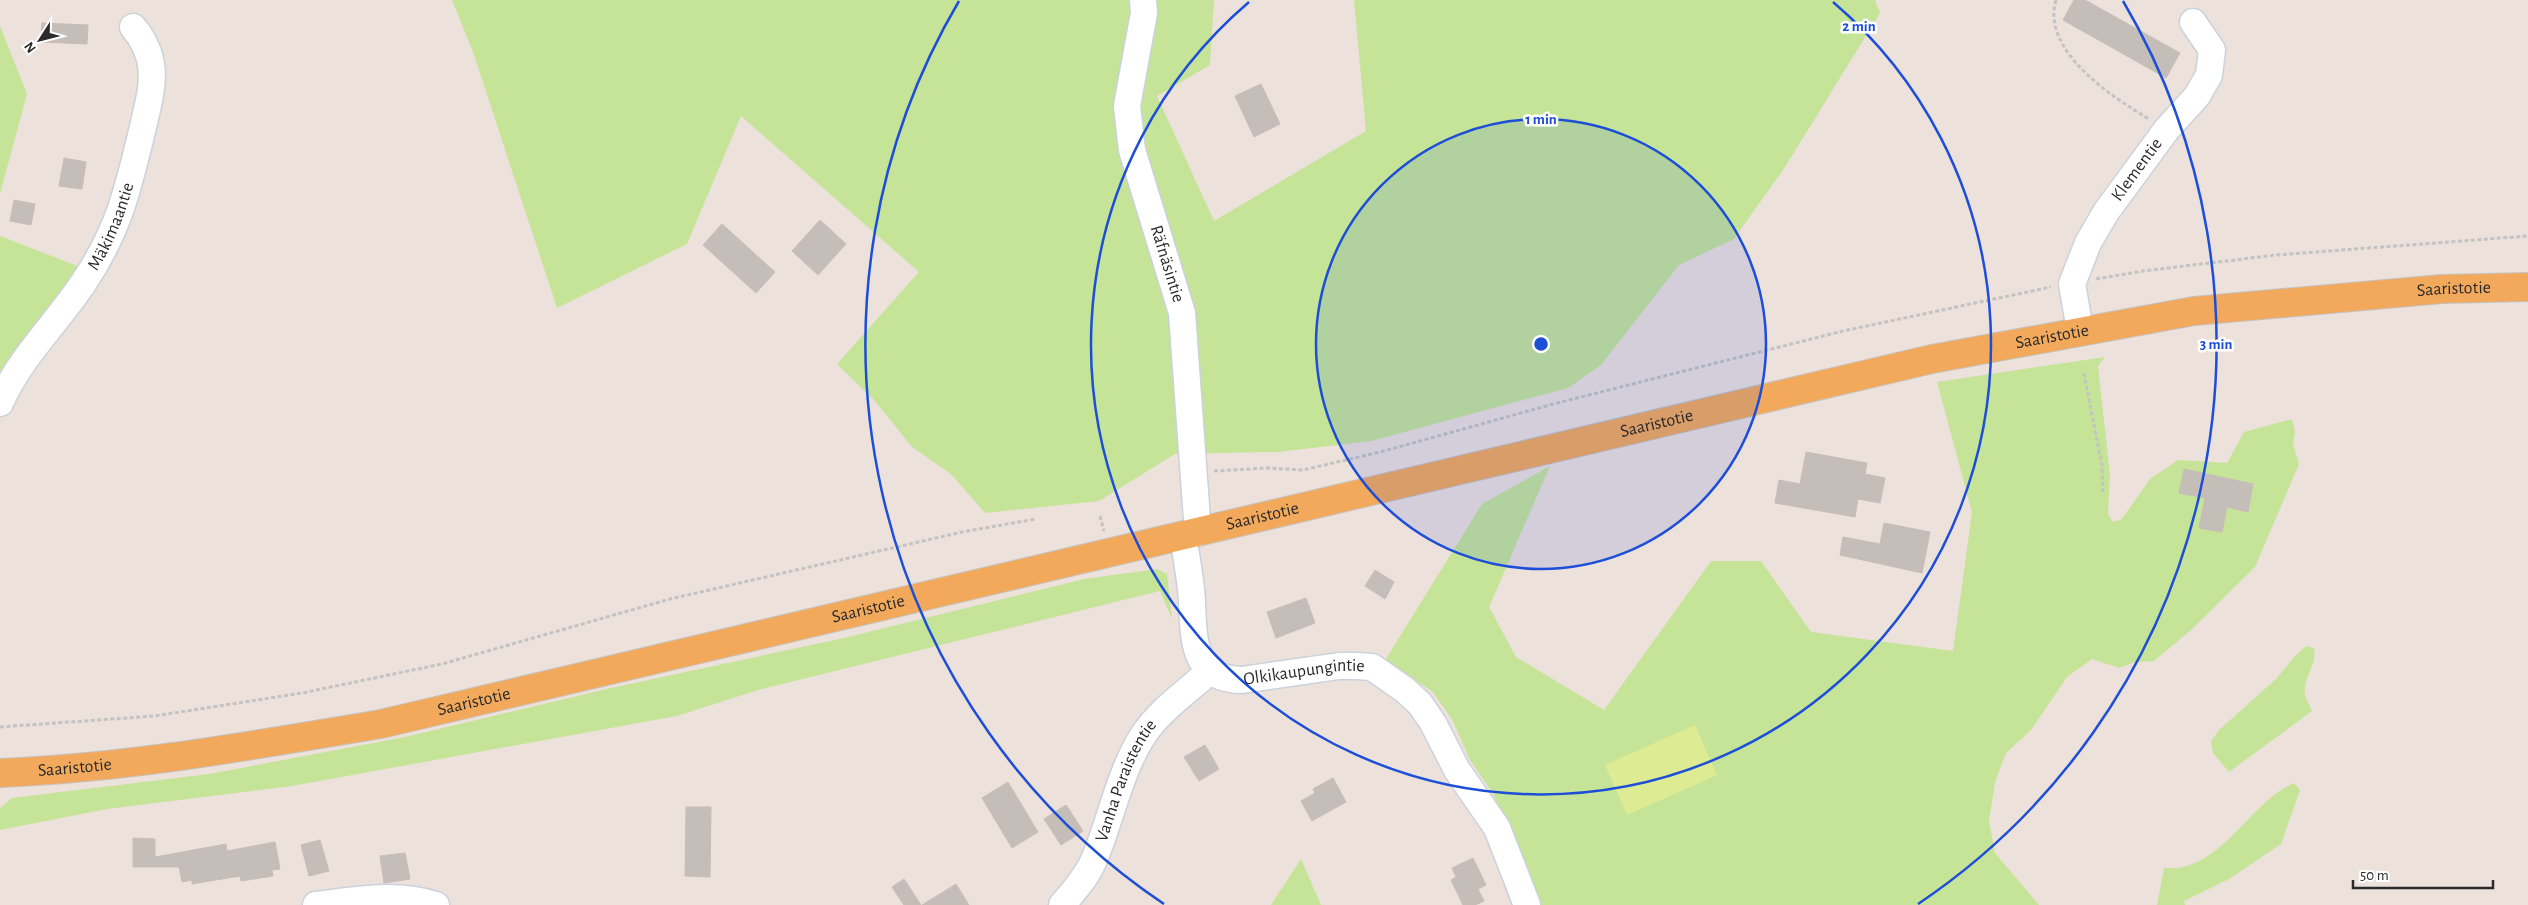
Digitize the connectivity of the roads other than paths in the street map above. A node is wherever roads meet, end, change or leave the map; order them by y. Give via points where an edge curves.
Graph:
1 (1143, 0) edge
2 (2193, 22) dead end
3 (133, 27) dead end
4 (2528, 287) edge
5 (2080, 330) junction
6 (0, 403) edge
7 (1191, 534) junction
8 (1210, 671) junction
9 (0, 773) edge
10 (316, 905) edge
11 (436, 905) edge
12 (1062, 905) edge
13 (1527, 905) edge

1 - 7 street, Räfnäsintie via 1144,13 1127,106 1132,150 1182,313 1193,472
2 - 5 street, Klementie via 2212,50 2209,75 2197,96 2167,129 2106,212 2088,243 2072,284
3 - 6 street, Mäkimaantie via 146,43 151,66 151,92 124,204 100,257 10,380
4 - 5 main road, Saaristotie via 2442,289 2194,311
5 - 7 main road, Saaristotie via 1932,359
7 - 8 street via 1194,642
7 - 9 main road, Saaristotie via 381,724 135,762
8 - 12 street, Vanha Paraistentie via 1144,734 1123,778 1092,863 1076,890
8 - 13 street, Olkikaupungintie via 1226,680 1242,680 1356,666 1372,667 1390,679 1420,704 1458,770 1497,828
10 - 11 street via 401,897

